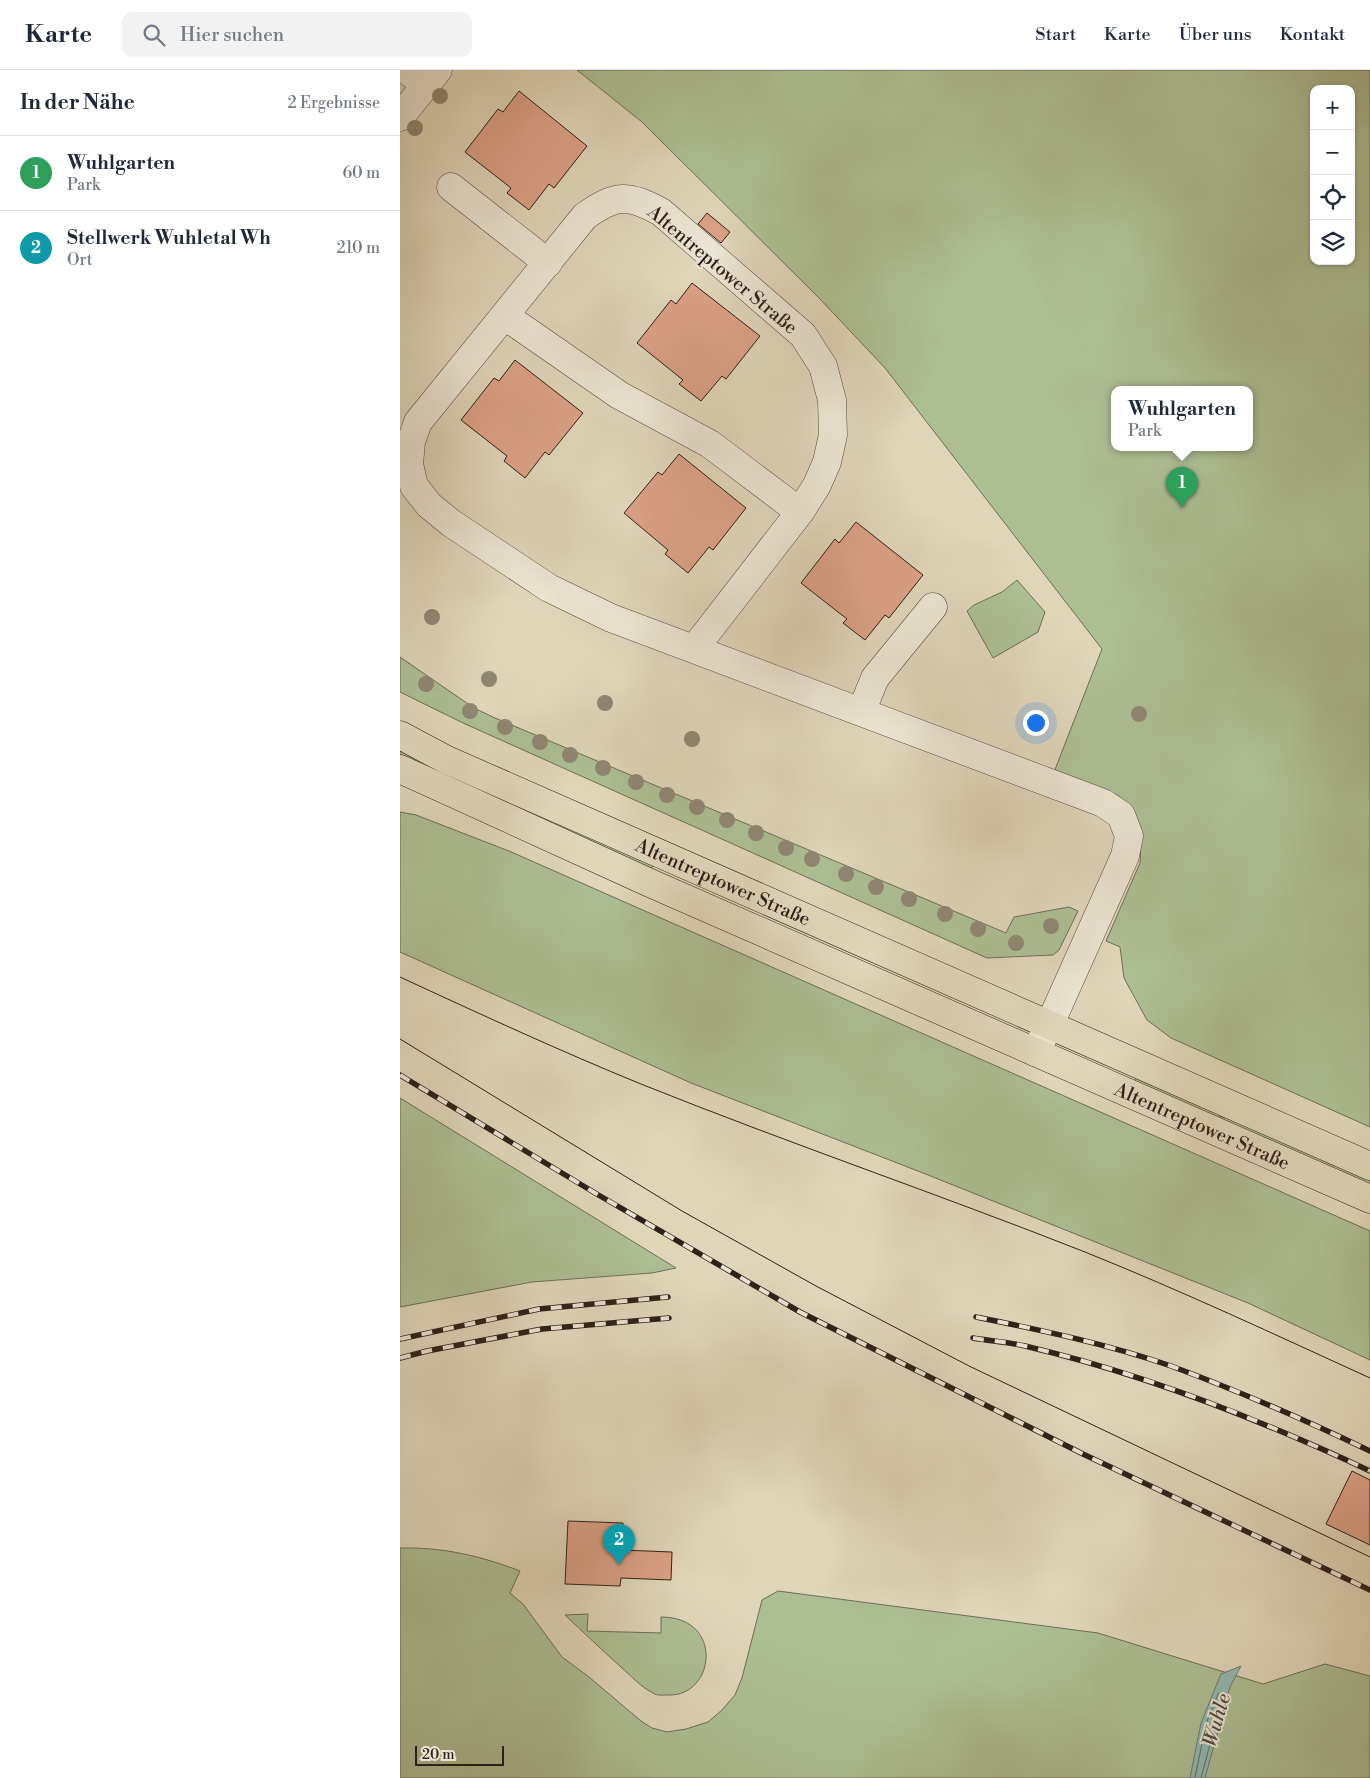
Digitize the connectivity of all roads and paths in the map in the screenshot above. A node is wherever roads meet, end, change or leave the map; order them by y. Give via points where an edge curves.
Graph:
1 (423, 75) edge
2 (400, 117) edge
3 (451, 187) dead end
4 (548, 263) junction
5 (505, 316) junction
6 (800, 512) junction
7 (933, 607) dead end
8 (694, 649) junction
9 (861, 712) junction
10 (400, 736) edge
11 (400, 769) edge
12 (1049, 1026) junction
13 (1035, 1052) junction
14 (1370, 1166) edge
15 (1370, 1199) edge

1 - 2 lane
3 - 4 lane
4 - 5 lane, Altentreptower Straße
4 - 6 lane, Altentreptower Straße via 585,216 601,205 621,198 641,202 661,212 803,335 823,366 832,400 833,435 827,462
5 - 6 lane via 619,395 710,444
5 - 8 lane, Altentreptower Straße via 418,422 411,442 409,464 414,486 429,505 451,523 549,588 611,618
6 - 8 lane, Altentreptower Straße
7 - 9 lane via 875,678
8 - 9 lane, Altentreptower Straße
9 - 12 lane, Altentreptower Straße via 1103,803 1121,815 1129,836 1125,856
10 - 12 main road, Altentreptower Straße via 447,760
11 - 13 main road, Altentreptower Straße
12 - 13 lane, Altentreptower Straße
12 - 14 main road, Altentreptower Straße
13 - 15 main road, Altentreptower Straße

